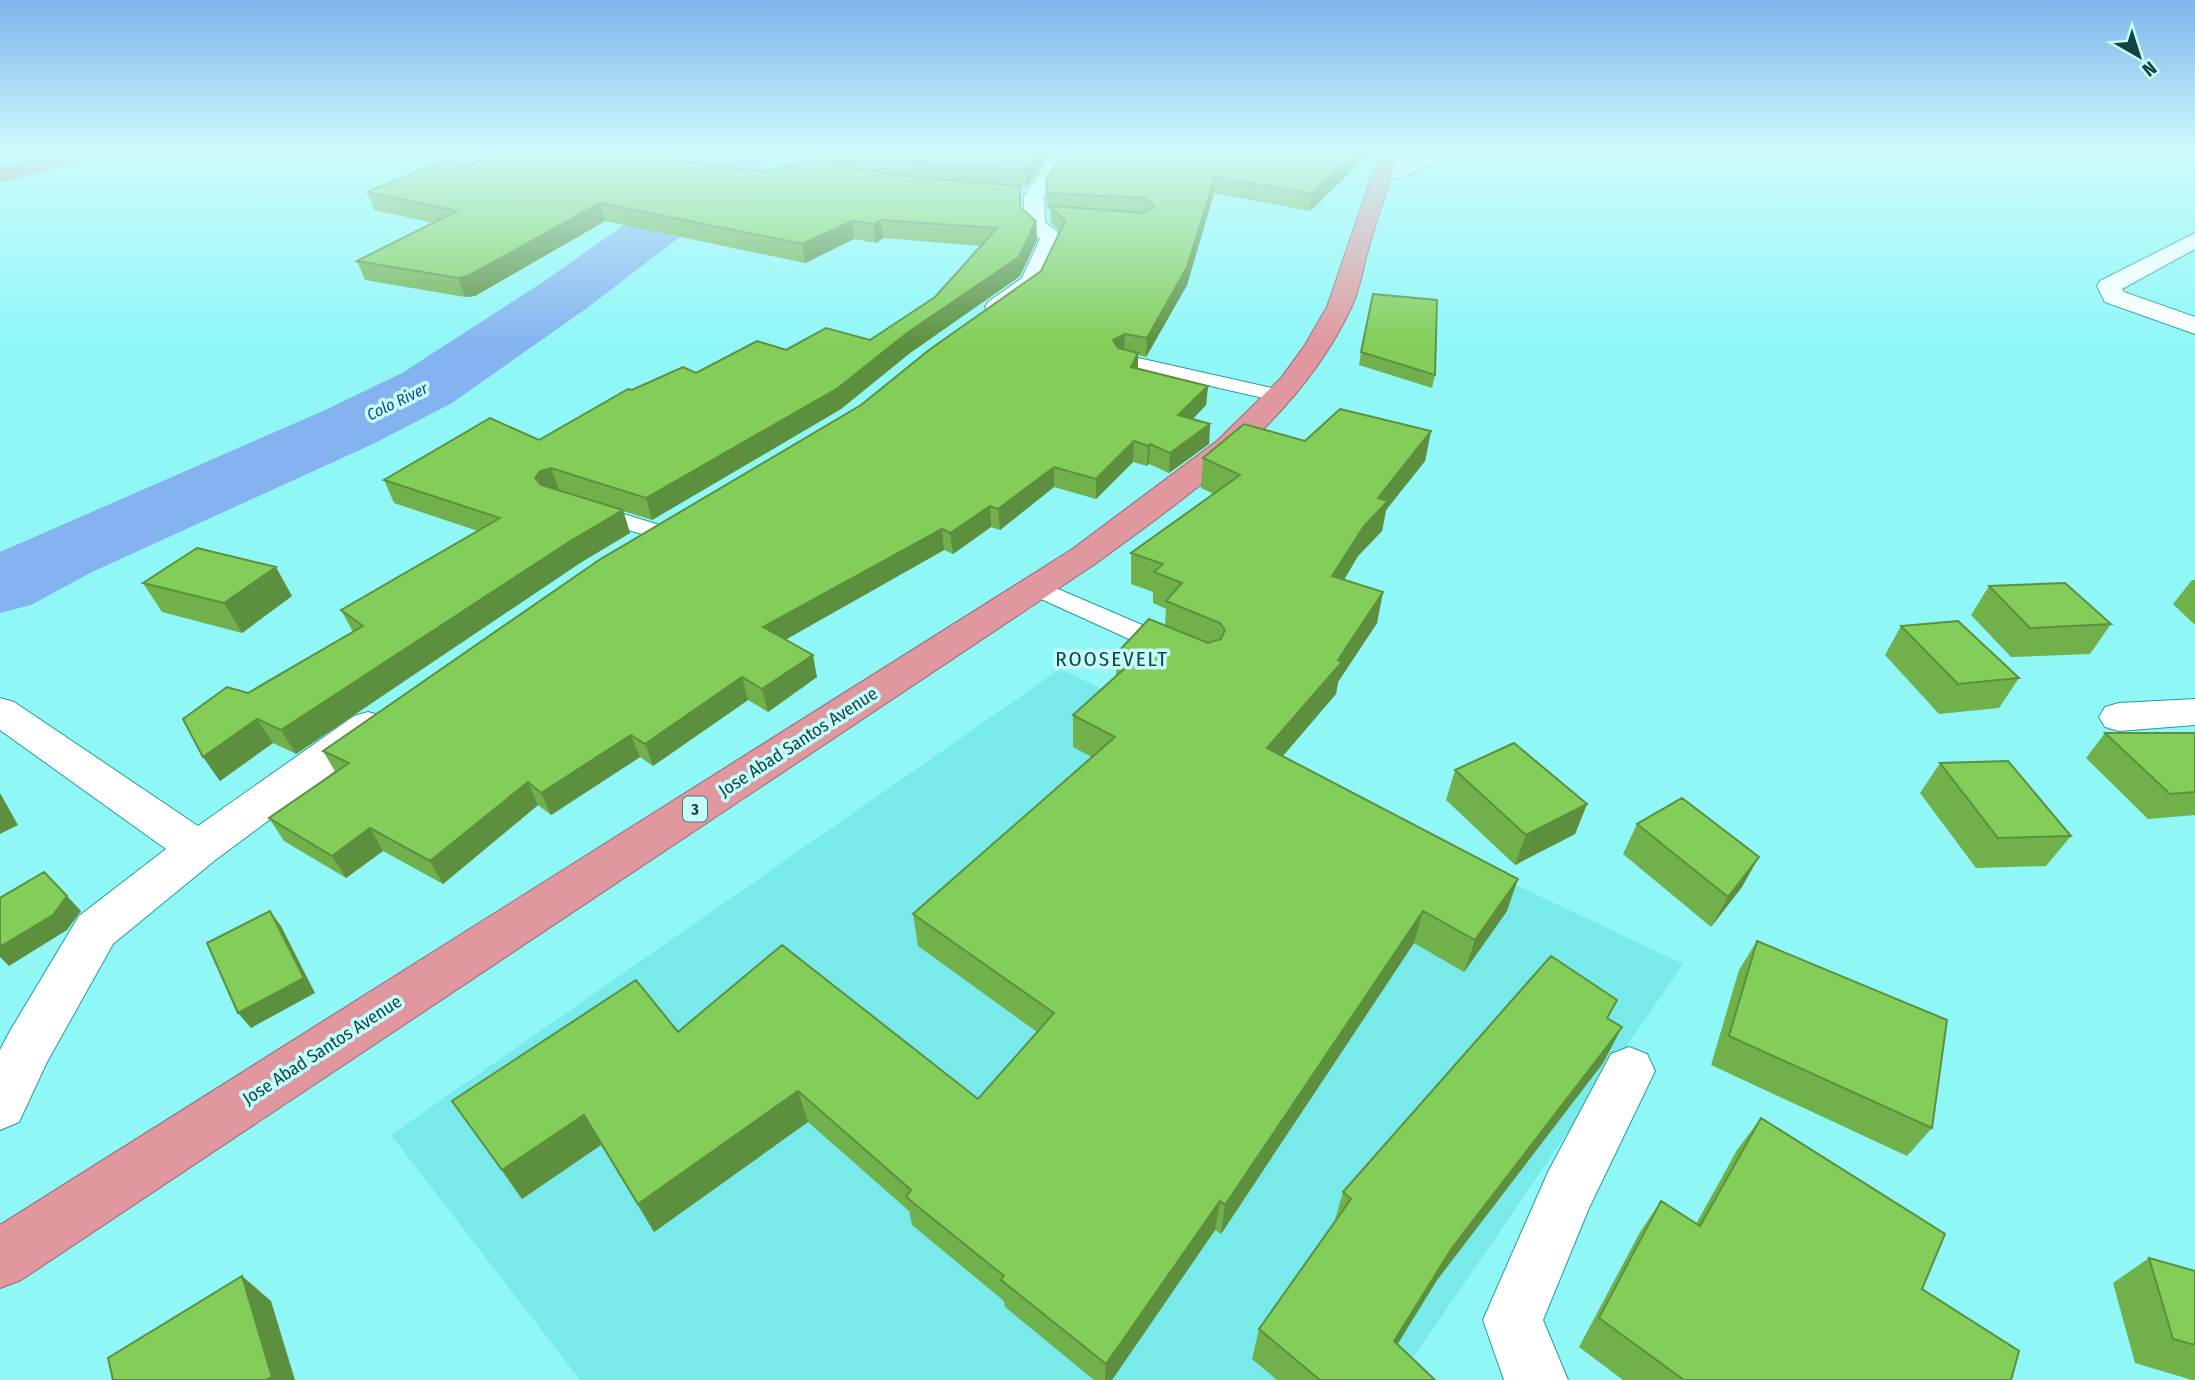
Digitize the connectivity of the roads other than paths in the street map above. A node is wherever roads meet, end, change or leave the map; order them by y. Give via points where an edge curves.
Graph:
1 (1038, 214) edge
2 (1369, 214) edge
3 (2195, 240) edge
4 (2195, 326) edge
5 (965, 330) edge
6 (1125, 361) edge
7 (1281, 396) junction
8 (570, 504) edge
9 (670, 525) joint
10 (625, 552) edge
11 (1037, 588) junction
12 (1194, 658) edge
13 (393, 709) edge
14 (0, 711) edge
15 (2195, 712) edge
16 (2119, 717) dead end
17 (198, 849) junction
18 (1629, 1071) dead end
19 (0, 1105) edge
20 (0, 1259) edge
21 (1536, 1380) edge

1 - 5 street via 1034,225 1052,237 1032,282
2 - 7 highway, Jose Abad Santos Avenue / 3 via 1340,304 1321,344
3 - 4 street via 2109,286 2115,297
6 - 7 lane
7 - 11 highway, Jose Abad Santos Avenue / 3 via 1209,465
8 - 9 lane
9 - 10 street
11 - 12 lane
11 - 20 highway, Jose Abad Santos Avenue / 3
13 - 17 street
14 - 17 street
15 - 16 street
17 - 19 street via 96,930
18 - 21 street via 1568,1192 1513,1320

